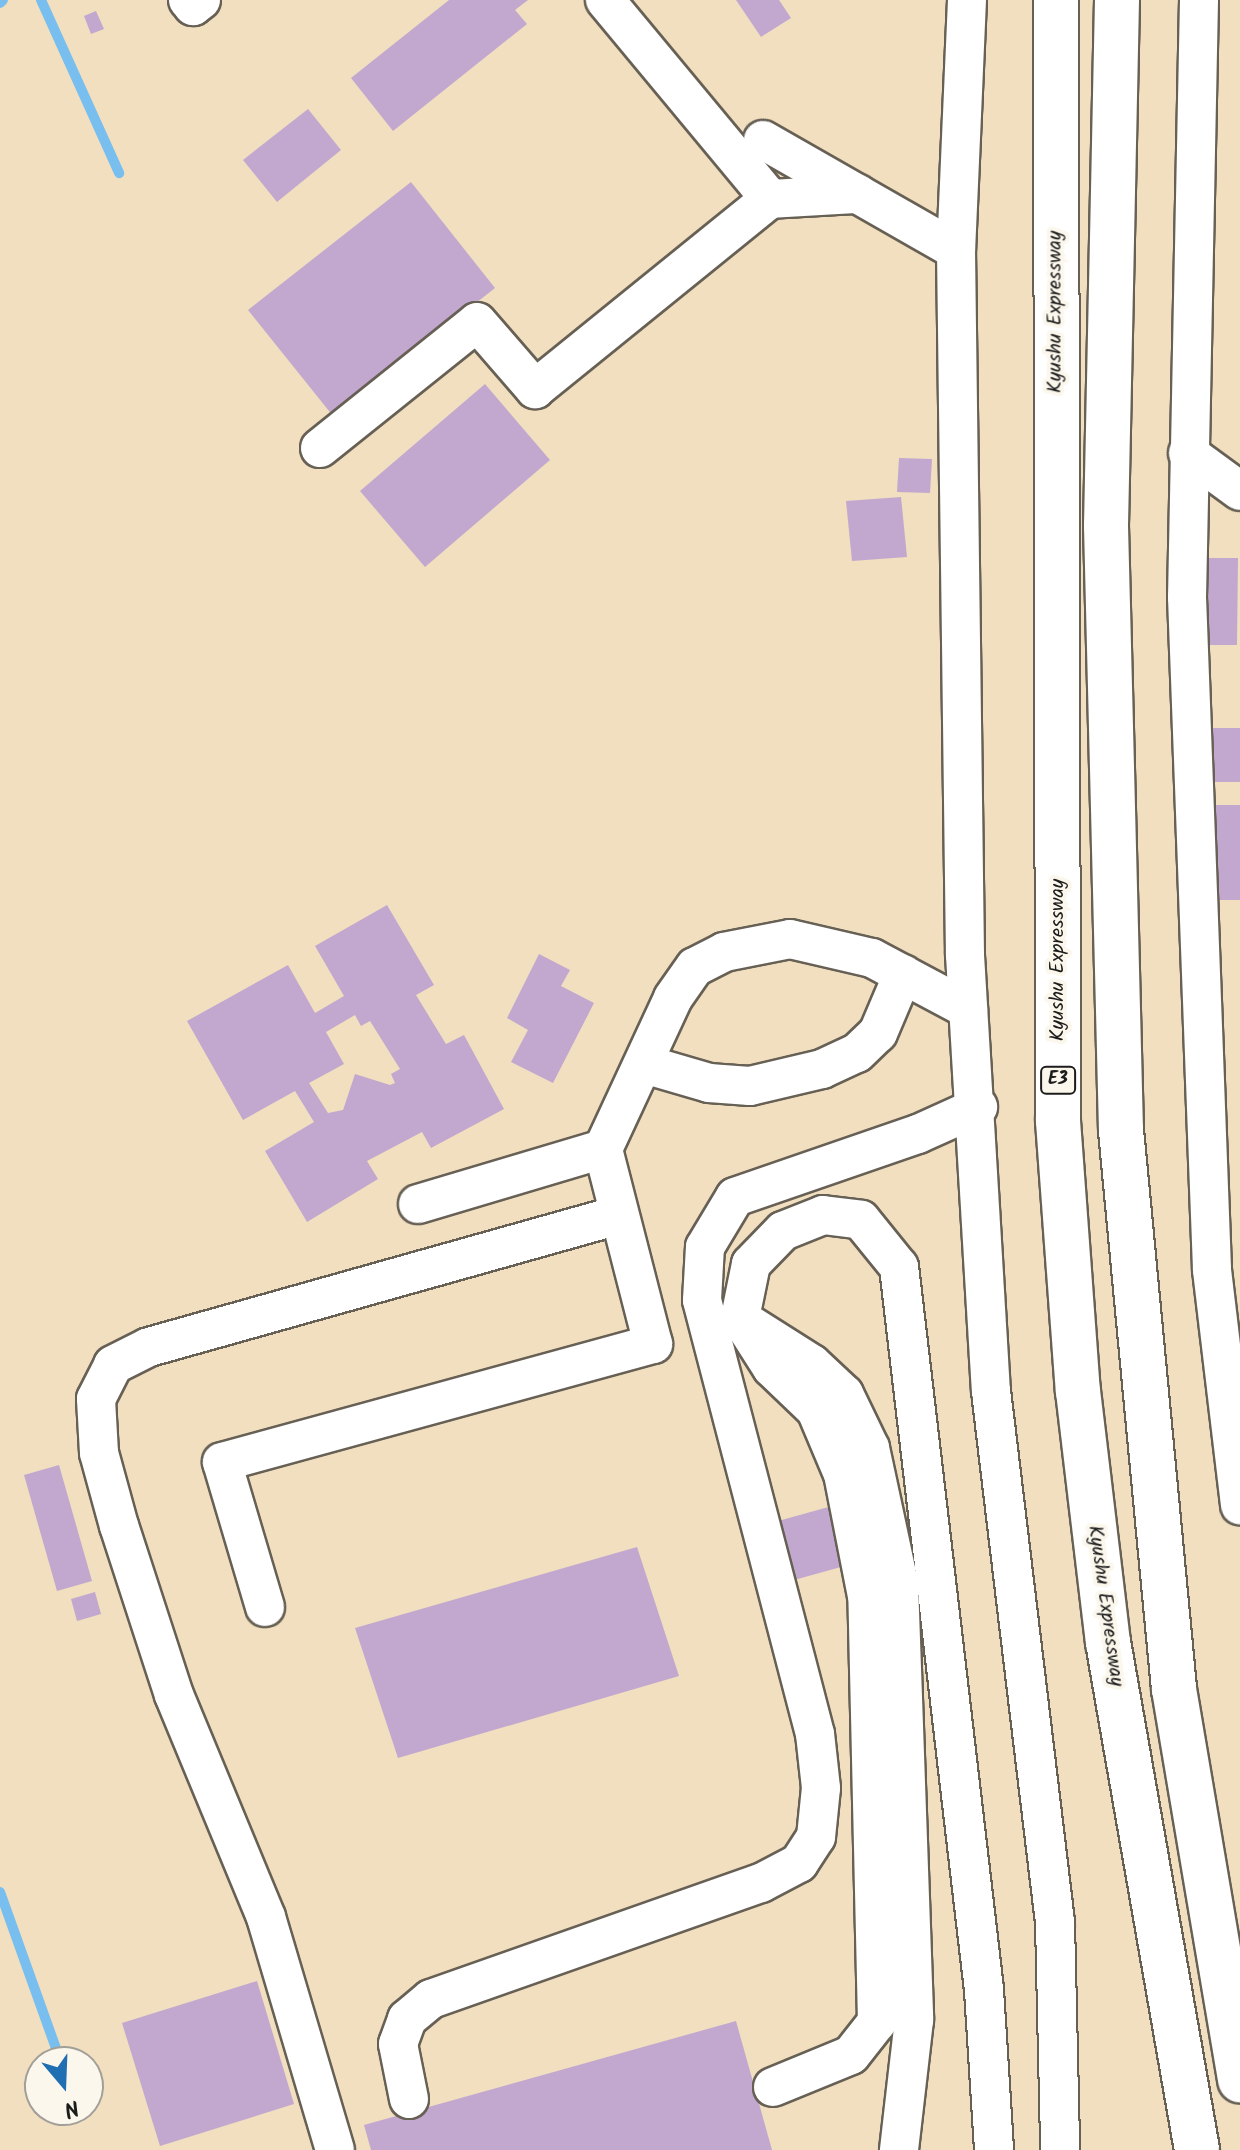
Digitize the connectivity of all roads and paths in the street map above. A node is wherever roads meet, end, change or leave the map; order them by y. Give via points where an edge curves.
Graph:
1 (188, 0) edge
2 (201, 0) edge
3 (605, 0) edge
4 (967, 0) edge
5 (1056, 0) edge
6 (1117, 0) edge
7 (1199, 0) edge
8 (763, 140) dead end
9 (858, 194) junction
10 (770, 199) junction
11 (956, 250) junction
12 (320, 448) dead end
13 (1188, 453) junction
14 (1240, 491) edge
15 (903, 974) junction
16 (968, 1009) junction
17 (644, 1064) junction
18 (978, 1107) junction
19 (603, 1149) junction
20 (418, 1204) dead end
21 (619, 1215) junction
22 (740, 1318) junction
23 (1240, 1505) edge
24 (265, 1607) dead end
25 (1240, 2080) edge
26 (773, 2087) dead end
27 (409, 2099) dead end
28 (335, 2150) edge
29 (899, 2150) edge
30 (994, 2150) edge
31 (1060, 2150) edge
32 (1197, 2150) edge

1 - 2 street via 193,6
3 - 10 street
4 - 11 street
5 - 32 highway, Kyushu Expressway / E3 via 1058,1121 1078,1391 1108,1642
6 - 25 highway via 1106,526 1121,1130 1174,1689
7 - 13 street
8 - 9 street
9 - 10 street
9 - 11 street
10 - 12 street via 535,389 477,322
11 - 16 street
13 - 14 street
13 - 23 street via 1196,926 1210,1239
15 - 16 street
15 - 17 street via 878,1033 857,1053 822,1069 750,1086 709,1083
15 - 17 street via 872,958 790,939 724,952 695,967 680,987
16 - 18 street
17 - 19 street
18 - 27 street via 918,1134 735,1197 705,1247 702,1300 815,1734 821,1788 816,1837 799,1863 761,1883 431,1999 407,2019 398,2044
18 - 31 street via 991,1391 1055,1922
19 - 20 street
19 - 21 street
21 - 24 street via 653,1344 222,1462
21 - 28 street via 149,1347 113,1365 96,1399 99,1453 119,1526 174,1695 266,1917
22 - 26 street via 772,1368 816,1410 843,1474 867,1596 877,2022 851,2055
22 - 29 street via 812,1364 844,1394 870,1448 896,1568 914,2020
22 - 30 street via 751,1264 783,1231 823,1215 861,1220 899,1267 984,1990

